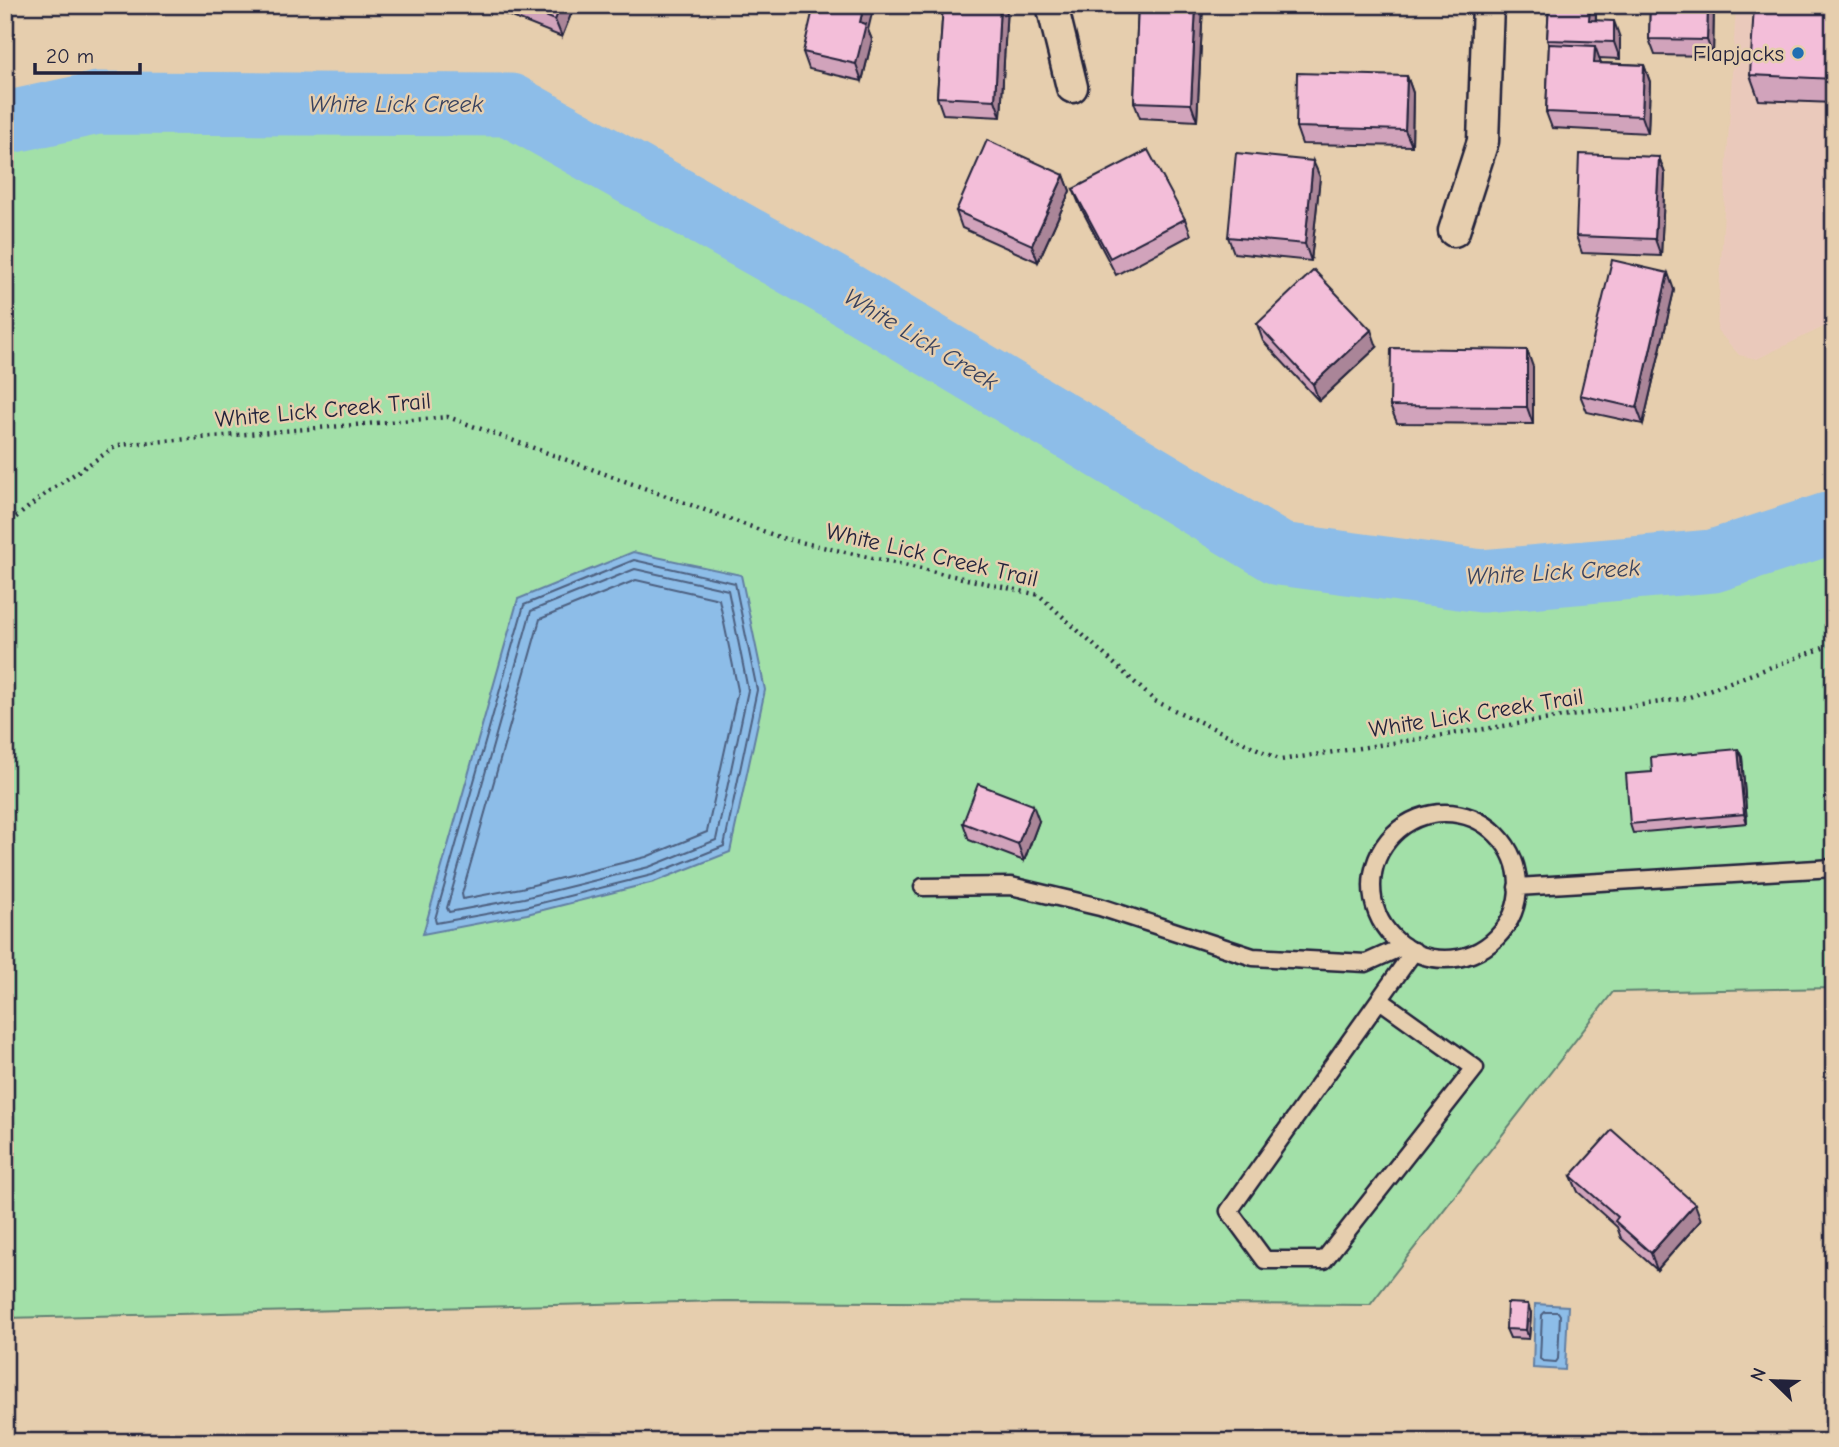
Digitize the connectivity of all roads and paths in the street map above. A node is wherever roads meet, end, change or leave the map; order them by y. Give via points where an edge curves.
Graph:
1 (1052, 5) edge
2 (1488, 5) edge
3 (1072, 87) dead end
4 (1454, 231) dead end
5 (5, 526) edge
6 (1834, 644) edge
7 (1834, 867) edge
8 (923, 887) dead end
9 (1517, 887) junction
10 (1409, 949) junction
11 (1380, 1000) junction

1 - 3 street
2 - 4 street via 1483,141
5 - 6 path, White Lick Creek Trail via 118,445 448,417 782,538 1039,595 1154,701 1281,760 1687,698
7 - 9 lane
8 - 10 lane via 1011,886 1100,907 1253,957 1366,963
9 - 10 lane via 1510,920 1494,940 1474,953 1450,959
9 - 10 lane via 1509,849 1493,830 1473,818 1450,812 1404,824 1387,841 1376,862 1372,885 1386,930
10 - 11 lane
11 - 11 lane via 1229,1211 1265,1260 1324,1259 1475,1068

